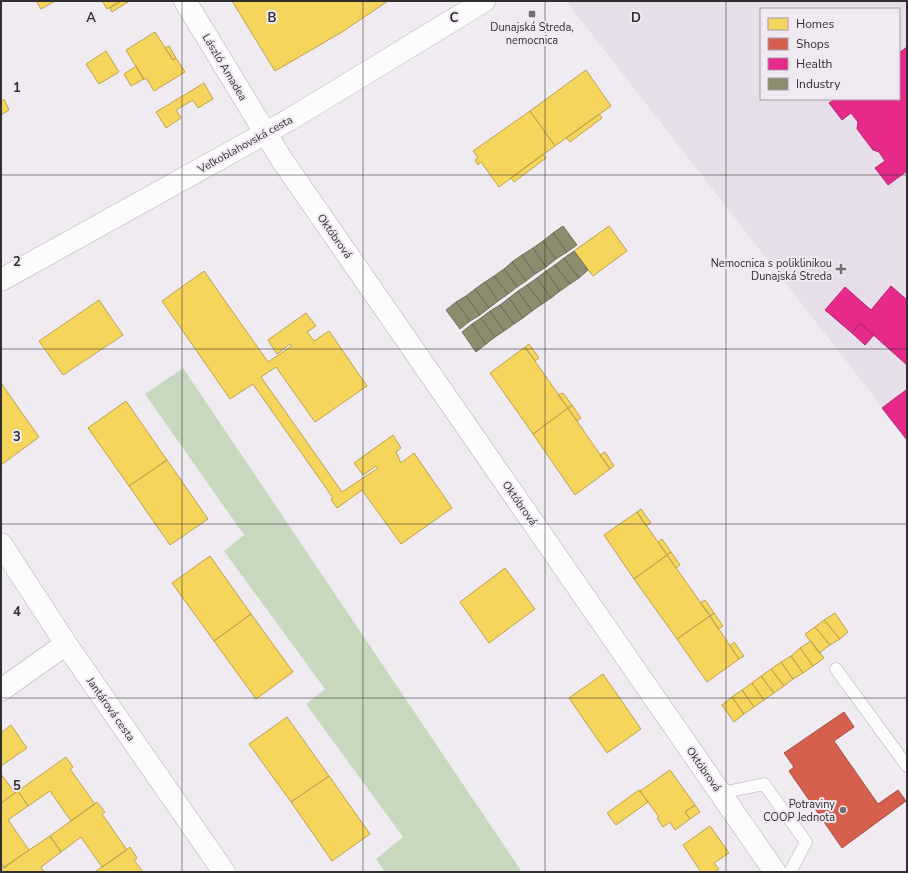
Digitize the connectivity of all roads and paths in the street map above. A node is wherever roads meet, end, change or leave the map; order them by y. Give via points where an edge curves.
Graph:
1 (184, 1) edge
2 (484, 1) edge
3 (264, 133) junction
4 (1, 280) edge
5 (1, 544) edge
6 (66, 644) junction
7 (836, 669) dead end
8 (1, 690) edge
9 (907, 766) edge
10 (720, 793) junction
11 (224, 872) edge
12 (775, 872) edge
13 (790, 872) edge

1 - 3 street, László Amadea
2 - 3 street, Veľkoblahovská cesta
3 - 4 street, Veľkoblahovská cesta
3 - 10 street, Októbrová
5 - 6 street, Jantárová cesta
6 - 8 street
6 - 11 street, Jantárová cesta
7 - 9 lane
10 - 12 street, Októbrová
10 - 13 lane via 764,784 806,842

